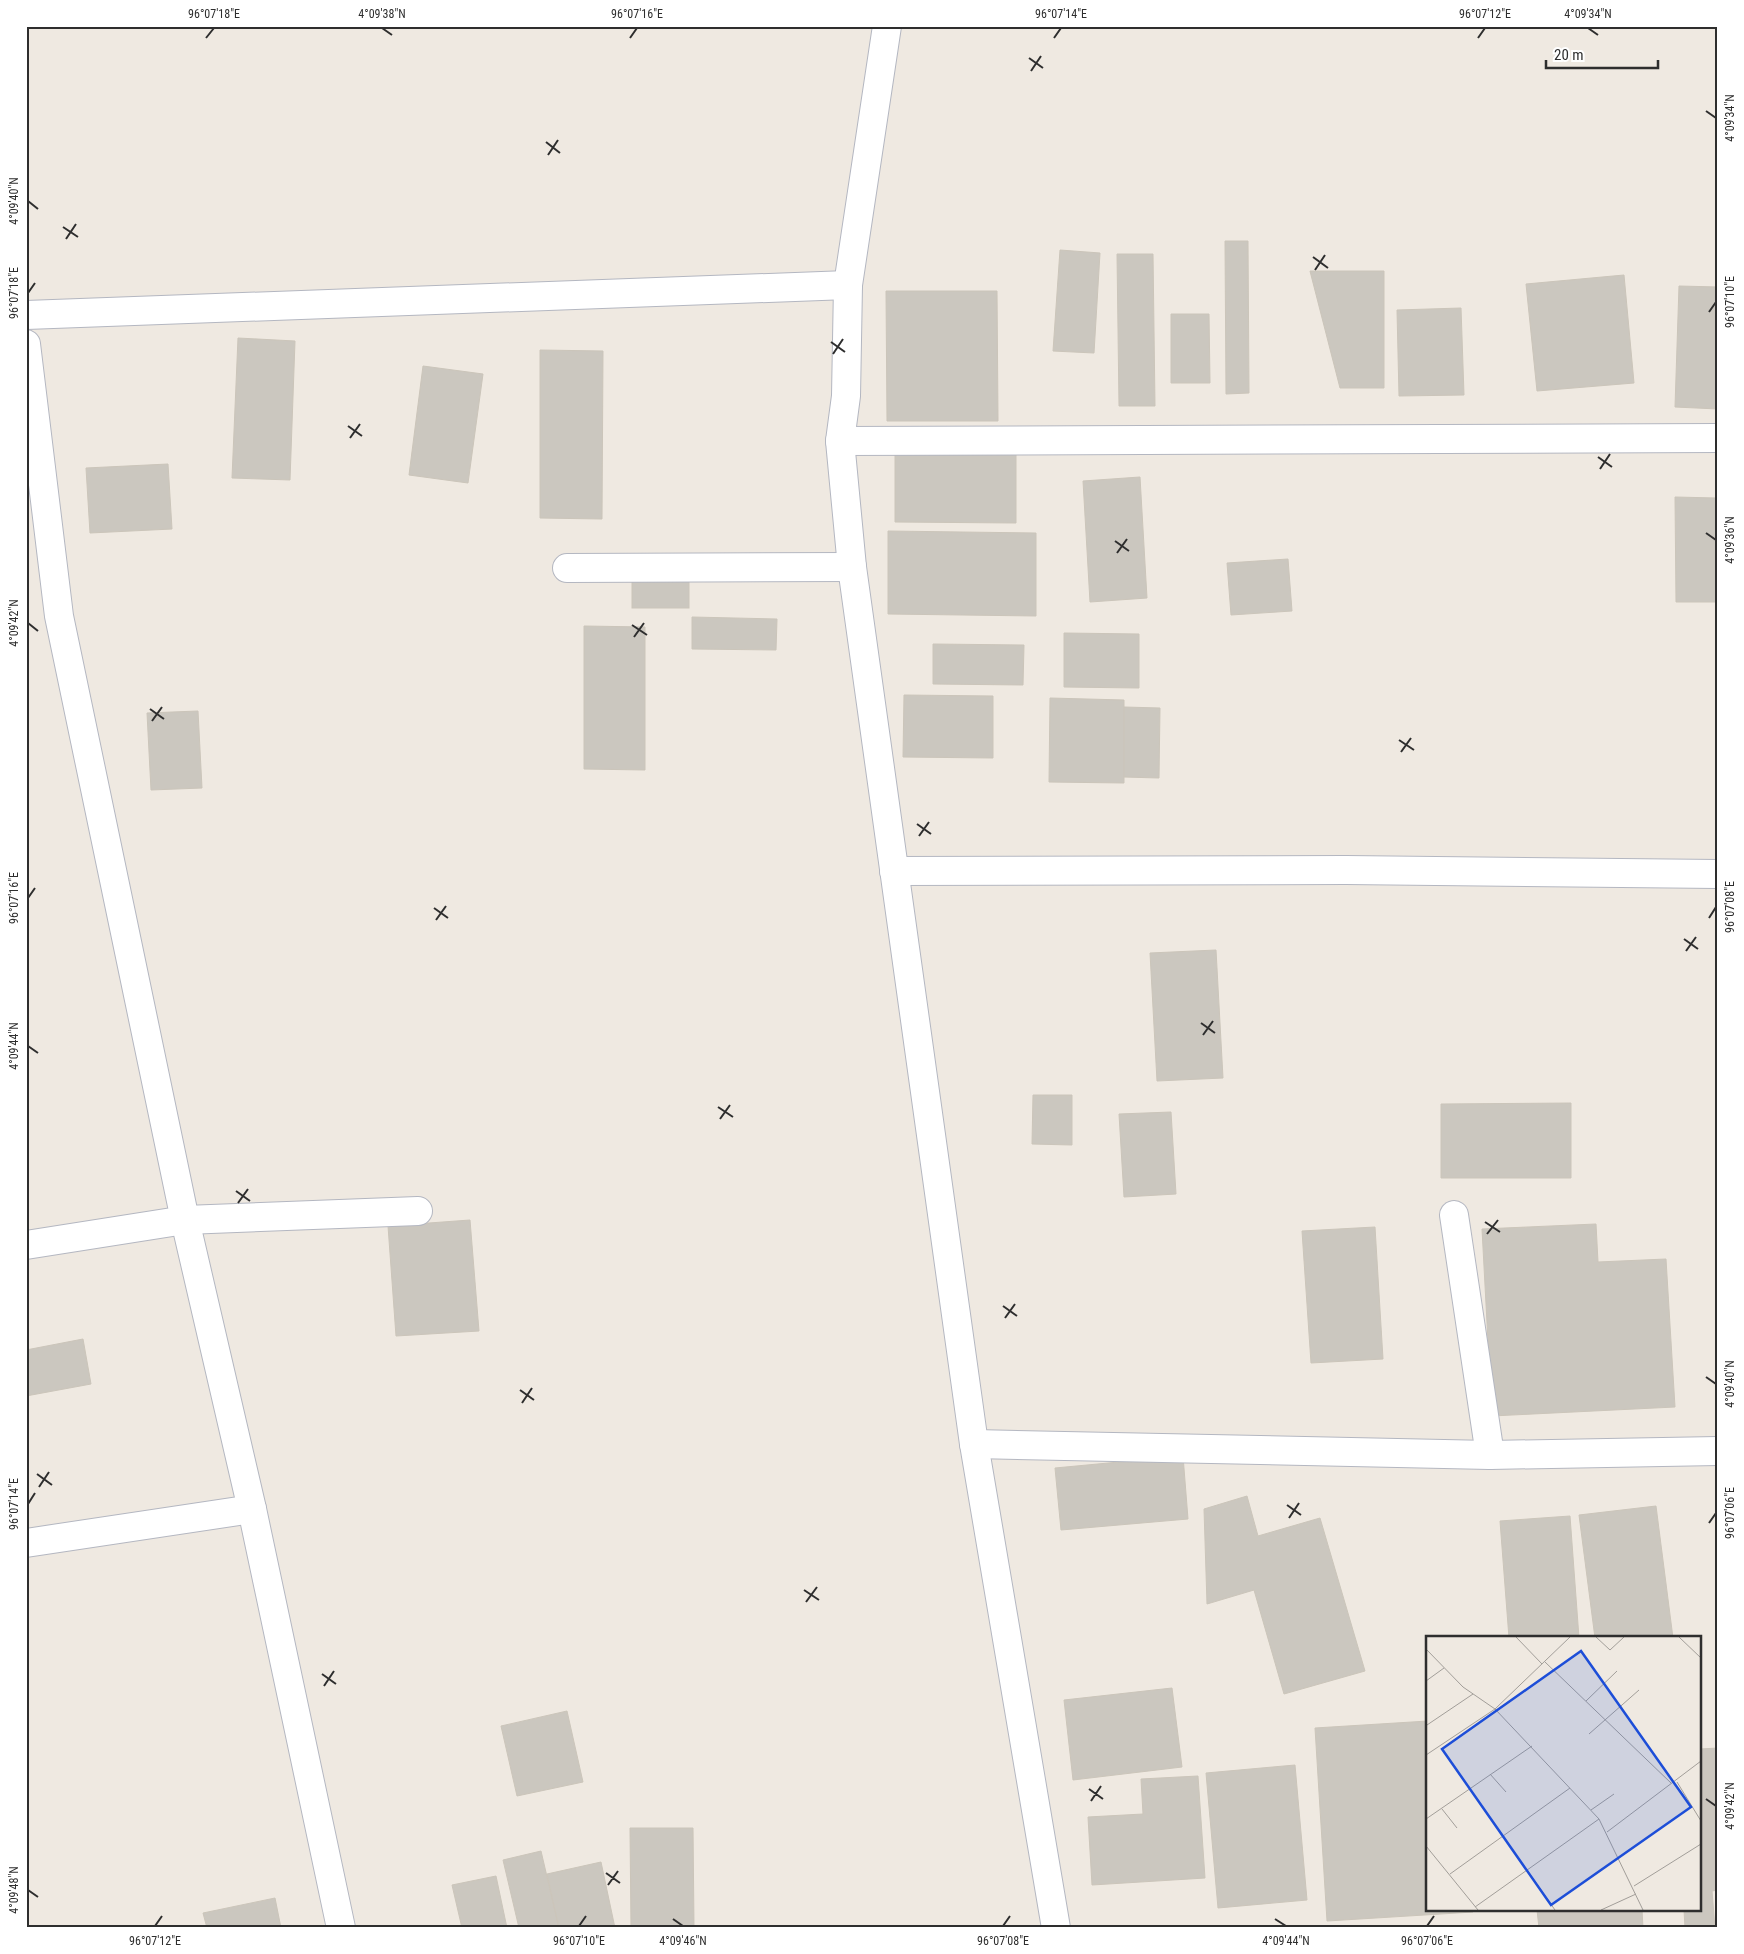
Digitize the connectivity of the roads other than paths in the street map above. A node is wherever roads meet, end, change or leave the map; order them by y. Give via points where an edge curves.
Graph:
1 (887, 26) edge
2 (848, 285) junction
3 (26, 315) edge
4 (26, 344) edge
5 (1718, 438) edge
6 (840, 441) junction
7 (852, 567) junction
8 (567, 568) dead end
9 (894, 871) junction
10 (1718, 874) edge
11 (418, 1211) dead end
12 (1454, 1215) dead end
13 (186, 1220) junction
14 (26, 1245) edge
15 (974, 1444) junction
16 (1718, 1451) edge
17 (1490, 1455) junction
18 (252, 1509) junction
19 (26, 1544) edge
20 (341, 1928) edge
21 (1056, 1928) edge

1 - 2 street
2 - 3 street
2 - 6 street via 846,396
4 - 13 street via 59,616
5 - 6 street
6 - 7 street
7 - 8 street
7 - 9 street
9 - 10 street via 1356,870
9 - 15 street
11 - 13 street
12 - 17 street
13 - 14 street
13 - 18 street
15 - 17 street
15 - 21 street
16 - 17 street
18 - 19 street
18 - 20 street

